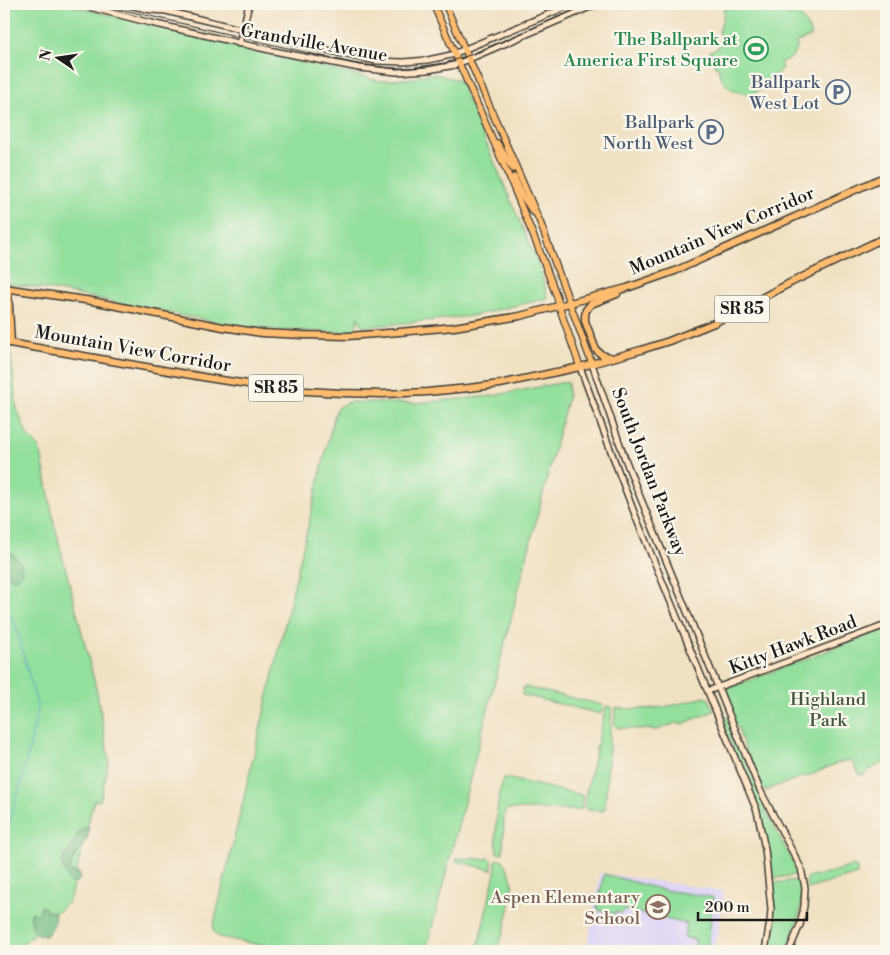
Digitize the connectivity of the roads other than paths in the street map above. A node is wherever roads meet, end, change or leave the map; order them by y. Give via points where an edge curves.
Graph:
1 (76, 4) edge
2 (124, 4) edge
3 (249, 4) edge
4 (433, 4) edge
5 (445, 4) edge
6 (573, 4) edge
7 (597, 4) edge
8 (243, 30) junction
9 (239, 44) junction
10 (465, 49) junction
11 (455, 54) junction
12 (469, 59) junction
13 (460, 63) junction
14 (515, 176) junction
15 (886, 176) edge
16 (886, 237) edge
17 (6, 288) edge
18 (627, 288) junction
19 (571, 303) junction
20 (559, 306) junction
21 (7, 343) edge
22 (622, 356) junction
23 (592, 364) junction
24 (580, 367) junction
25 (886, 625) edge
26 (718, 688) junction
27 (708, 691) junction
28 (765, 951) edge
29 (789, 951) edge

1 - 9 street, Grandville Avenue
2 - 8 street, Grandville Avenue
3 - 8 street
4 - 11 main road, South Jordan Parkway
5 - 10 main road, South Jordan Parkway
6 - 10 street, Grandville Avenue
7 - 12 street, Grandville Avenue
8 - 9 street
8 - 11 street, Grandville Avenue via 376,61 412,62
9 - 13 street, Grandville Avenue via 382,71 420,71
10 - 11 street, Grandville Avenue
10 - 12 main road, South Jordan Parkway
11 - 13 main road, South Jordan Parkway
12 - 13 street, Grandville Avenue
12 - 14 main road, South Jordan Parkway
13 - 14 main road, South Jordan Parkway via 489,131
14 - 19 main road, South Jordan Parkway via 540,222
14 - 20 main road, South Jordan Parkway
15 - 18 highway, Mountain View Corridor via 675,272
16 - 22 highway, Mountain View Corridor / SR 85 via 714,323
17 - 20 highway, Mountain View Corridor via 92,301 223,328 303,335 358,335 454,327
17 - 21 highway
18 - 19 highway, Mountain View Corridor
18 - 22 highway via 591,304 585,316 597,352 606,357
19 - 20 highway, Mountain View Corridor
19 - 23 main road, South Jordan Parkway
20 - 24 main road, South Jordan Parkway
21 - 24 highway, Mountain View Corridor / SR 85 via 251,385 342,393 410,393 469,388
22 - 23 highway, Mountain View Corridor / SR 85
23 - 24 highway, Mountain View Corridor / SR 85
23 - 26 street, South Jordan Parkway via 626,462
24 - 27 street, South Jordan Parkway via 619,473
25 - 26 street, Kitty Hawk Road
26 - 27 street, Kitty Hawk Road
26 - 29 street, South Jordan Parkway via 760,790 802,871 803,912
27 - 28 street, South Jordan Parkway via 752,798 766,848 771,909

